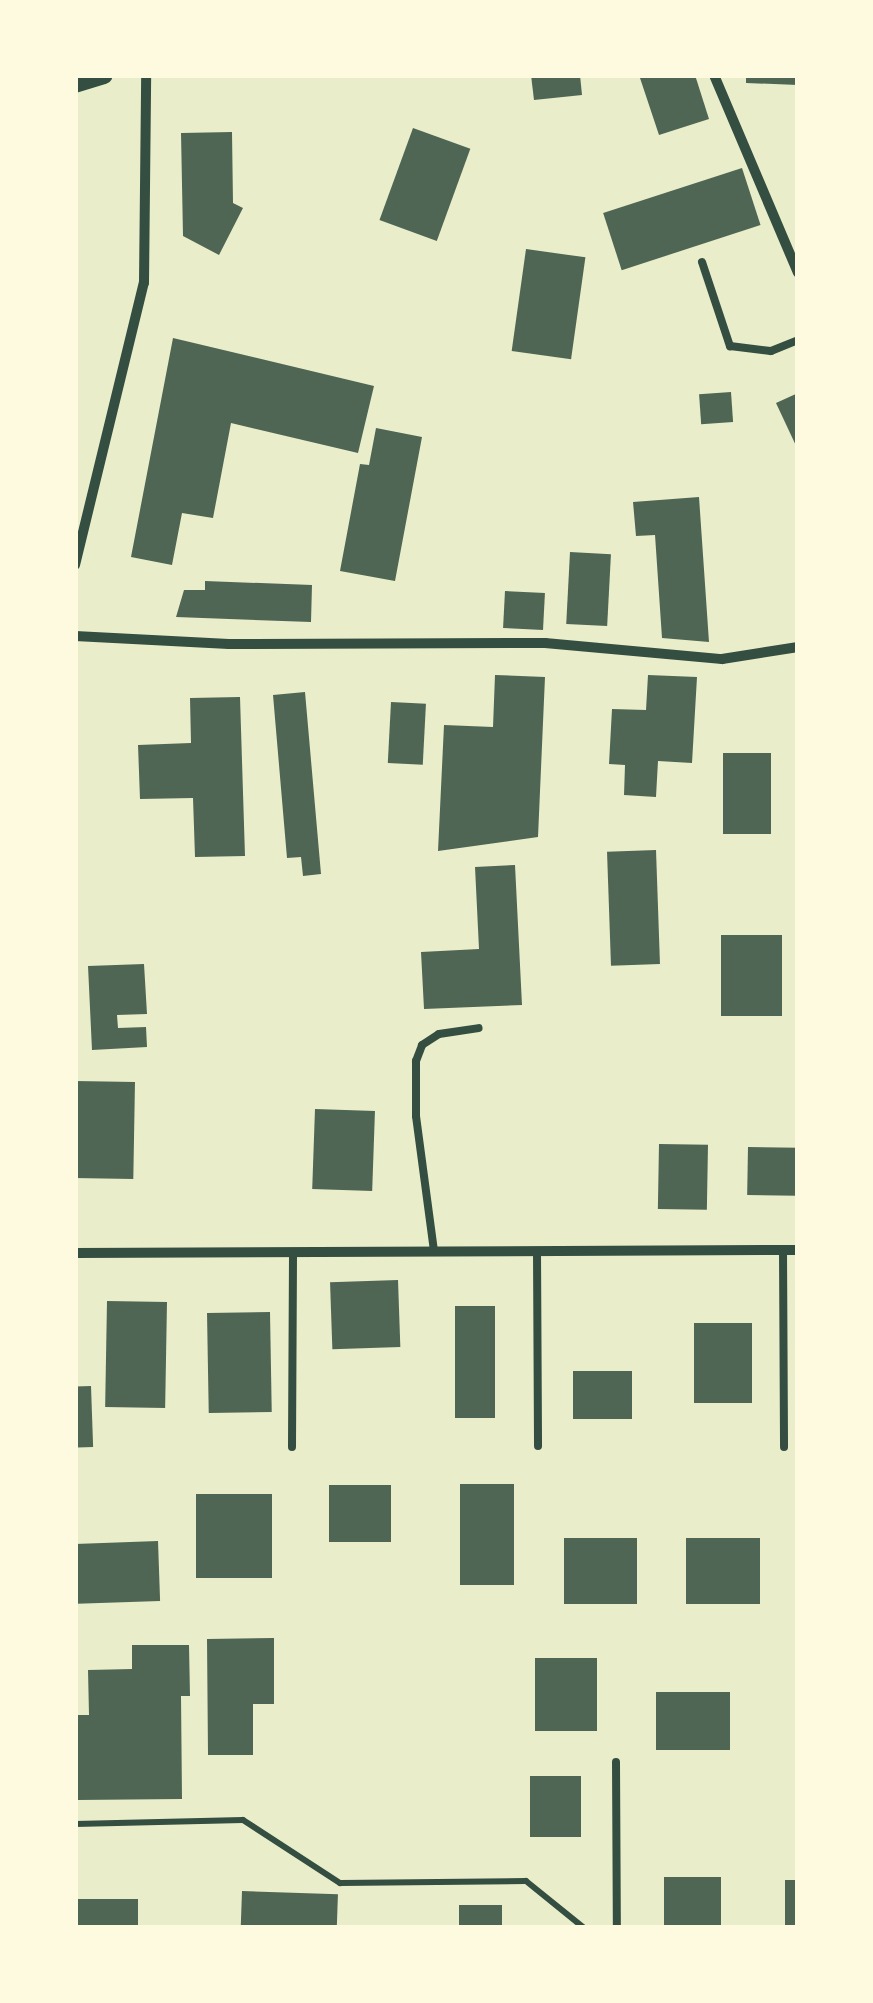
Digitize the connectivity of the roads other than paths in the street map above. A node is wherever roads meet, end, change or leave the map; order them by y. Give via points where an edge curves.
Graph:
1 (104, 75) edge
2 (146, 75) edge
3 (714, 75) edge
4 (75, 84) edge
5 (702, 262) dead end
6 (798, 273) edge
7 (798, 340) edge
8 (75, 565) edge
9 (75, 636) edge
10 (798, 647) edge
11 (478, 1028) dead end
12 (783, 1250) junction
13 (798, 1250) edge
14 (434, 1251) junction
15 (537, 1251) junction
16 (292, 1252) junction
17 (75, 1253) edge
18 (538, 1446) dead end
19 (292, 1447) dead end
20 (784, 1447) dead end
21 (616, 1762) dead end
22 (617, 1928) edge

1 - 4 street
2 - 8 street via 144,283
3 - 6 street
5 - 7 lane via 730,346 771,351
9 - 10 street via 229,644 545,643 722,659
11 - 14 lane via 439,1034 422,1045 416,1061 416,1116
12 - 13 street
12 - 15 street
12 - 20 lane
14 - 15 street
14 - 16 street
15 - 18 lane
16 - 17 street
16 - 19 lane
21 - 22 lane

